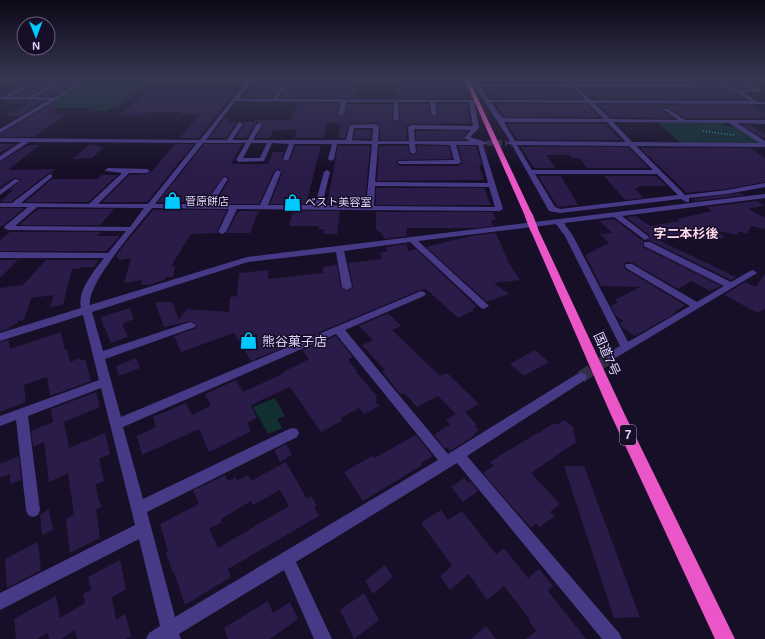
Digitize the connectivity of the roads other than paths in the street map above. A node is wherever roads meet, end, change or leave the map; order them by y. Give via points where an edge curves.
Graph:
1 (36, 110) edge
2 (226, 110) edge
3 (342, 110) edge
4 (396, 110) edge
5 (433, 110) edge
6 (475, 110) edge
7 (478, 110) edge
8 (494, 110) edge
9 (598, 110) edge
10 (667, 110) edge
11 (341, 114) dead end
12 (434, 114) dead end
13 (396, 119) dead end
14 (500, 120) junction
15 (609, 121) junction
16 (683, 121) junction
17 (731, 121) junction
18 (765, 122) edge
19 (240, 124) dead end
20 (259, 125) dead end
21 (476, 128) junction
22 (0, 130) edge
23 (0, 140) edge
24 (28, 140) junction
25 (201, 142) junction
26 (228, 142) junction
27 (249, 142) junction
28 (270, 142) junction
29 (292, 142) junction
30 (335, 142) junction
31 (349, 142) junction
32 (376, 143) junction
33 (412, 143) junction
34 (453, 143) junction
35 (484, 143) junction
36 (507, 143) tunnel mouth
37 (514, 144) junction
38 (631, 144) junction
39 (765, 144) edge
40 (413, 152) dead end
41 (0, 159) edge
42 (286, 159) dead end
43 (331, 159) dead end
44 (400, 162) dead end
45 (108, 170) dead end
46 (127, 171) junction
47 (147, 171) dead end
48 (278, 172) dead end
49 (327, 172) dead end
50 (530, 172) junction
51 (659, 172) junction
52 (50, 176) dead end
53 (225, 179) dead end
54 (17, 180) dead end
55 (372, 184) junction
56 (492, 184) junction
57 (765, 185) edge
58 (0, 193) edge
59 (765, 196) edge
60 (683, 197) junction
61 (0, 205) edge
62 (14, 205) junction
63 (692, 205) junction
64 (34, 206) junction
65 (91, 206) junction
66 (149, 207) junction
67 (207, 207) junction
68 (234, 207) junction
69 (263, 207) junction
70 (318, 207) junction
71 (370, 207) junction
72 (615, 214) junction
73 (558, 222) junction
74 (131, 229) junction
75 (222, 232) dead end
76 (411, 239) junction
77 (339, 248) junction
78 (0, 255) edge
79 (110, 256) junction
80 (629, 266) dead end
81 (753, 273) dead end
82 (731, 286) junction
83 (347, 287) dead end
84 (421, 294) dead end
85 (484, 306) dead end
86 (697, 306) junction
87 (86, 310) junction
88 (191, 325) dead end
89 (338, 329) junction
90 (0, 337) edge
91 (626, 348) junction
92 (612, 356) tunnel mouth
93 (98, 357) junction
94 (581, 377) tunnel mouth
95 (105, 382) junction
96 (21, 413) junction
97 (0, 421) edge
98 (116, 425) junction
99 (293, 433) dead end
100 (453, 458) junction
101 (138, 509) junction
102 (33, 510) dead end
103 (143, 529) junction
104 (287, 559) junction
105 (0, 602) edge
106 (166, 636) edge
107 (323, 639) edge
108 (613, 639) edge
109 (726, 639) edge

1 - 22 street
2 - 25 street
3 - 11 street
4 - 13 street
5 - 12 street
6 - 21 street
7 - 109 highway, 国道7号 / 7 via 532,222 618,415
8 - 14 street
9 - 15 street
10 - 16 street
14 - 15 street
14 - 37 street
15 - 16 street
15 - 38 street
16 - 17 street
17 - 18 street
17 - 39 street
19 - 26 street
20 - 27 street
21 - 33 street via 411,127
21 - 35 street via 467,138
23 - 24 street
24 - 25 street
24 - 41 street
25 - 26 street
25 - 66 street
26 - 27 street
27 - 28 street
27 - 28 street via 239,160 262,160
28 - 29 street
29 - 30 street
29 - 42 street
30 - 31 street
30 - 43 street
31 - 32 street
31 - 32 street via 352,126 376,126
32 - 33 street
32 - 55 street
33 - 34 street
33 - 40 street
34 - 35 street
34 - 44 street via 458,162
35 - 56 street
36 - 37 street
37 - 38 street
37 - 50 street
38 - 39 street
38 - 51 street
45 - 46 street
46 - 47 street
46 - 65 street
48 - 69 street
49 - 70 street
50 - 51 street
50 - 60 street via 552,209 560,211
51 - 60 street
52 - 62 street
53 - 67 street
54 - 58 street
55 - 56 street
55 - 71 street
56 - 71 street via 499,209
57 - 60 street
59 - 63 street
60 - 63 street
61 - 62 street
62 - 64 street
63 - 72 street
64 - 65 street
64 - 74 street via 8,228
65 - 66 street
66 - 67 street
66 - 74 street
67 - 68 street
68 - 69 street
68 - 75 street
69 - 70 street
70 - 71 street
72 - 73 street
72 - 82 street via 646,241
73 - 76 street
73 - 91 street via 569,236
74 - 79 street
76 - 77 street
76 - 85 street
77 - 83 street
77 - 87 street via 247,260
78 - 79 street
79 - 87 street via 88,290 84,303
80 - 86 street
81 - 82 street
82 - 86 street
84 - 89 street
86 - 91 street
87 - 90 street
87 - 93 street
88 - 93 street
89 - 98 street
89 - 100 street
91 - 92 street
93 - 95 street
94 - 100 street
95 - 96 street
95 - 98 street
96 - 97 street
96 - 102 street
98 - 101 street
99 - 101 street
100 - 104 street
100 - 108 street
101 - 103 street
103 - 105 street
103 - 106 street
104 - 106 street
104 - 107 street

